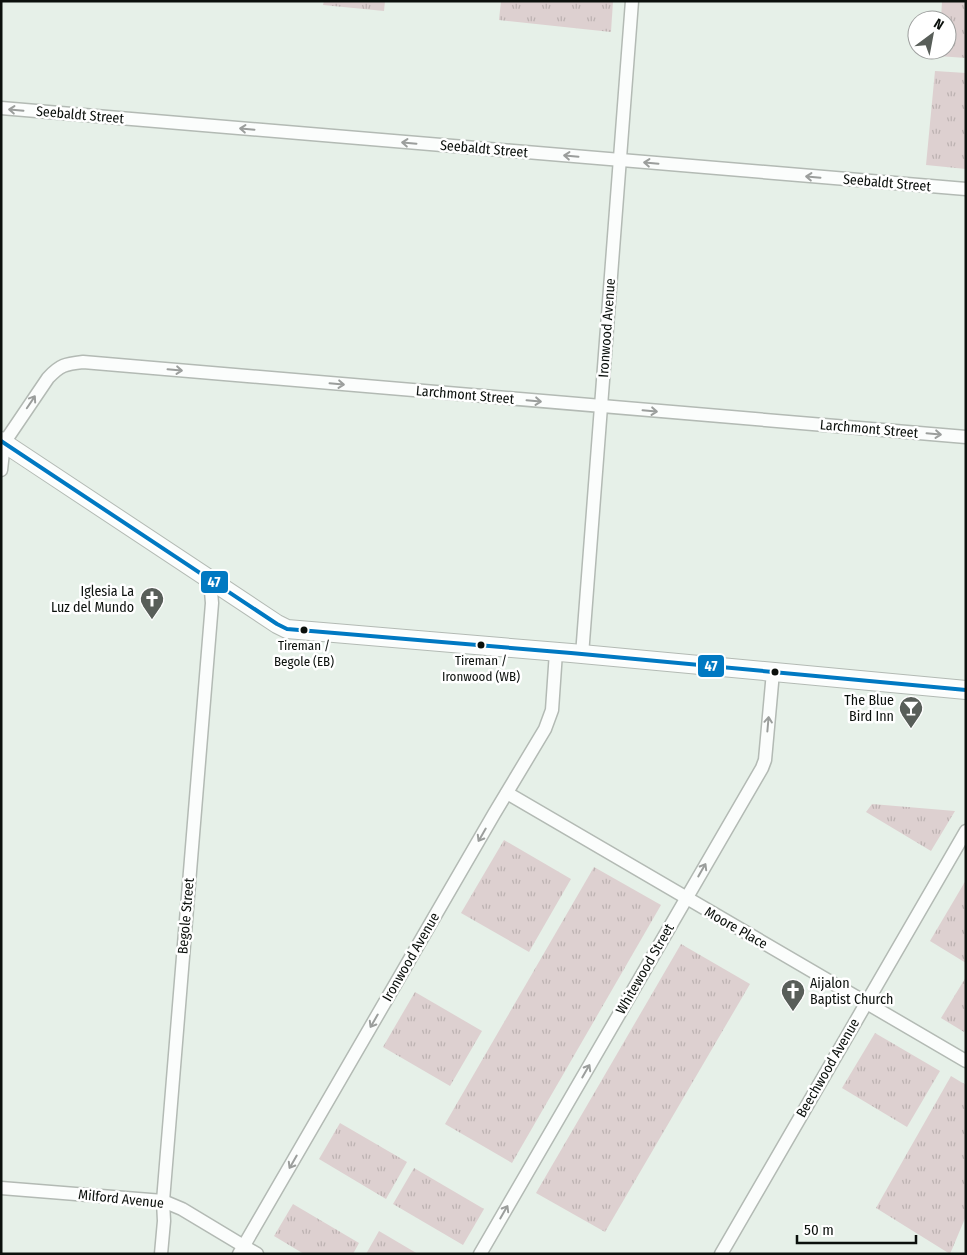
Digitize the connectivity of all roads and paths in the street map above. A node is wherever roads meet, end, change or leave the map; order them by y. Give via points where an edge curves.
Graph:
1 (632, 1) edge
2 (1, 108) edge
3 (620, 160) junction
4 (966, 190) edge
5 (601, 407) junction
6 (966, 437) edge
7 (3, 442) edge
8 (1, 470) edge
9 (210, 579) junction
10 (556, 652) junction
11 (582, 655) junction
12 (773, 672) junction
13 (966, 690) edge
14 (507, 793) junction
15 (966, 830) edge
16 (686, 899) junction
17 (866, 1003) junction
18 (966, 1061) edge
19 (1, 1188) edge
20 (163, 1201) junction
21 (242, 1250) edge
22 (161, 1254) edge
23 (257, 1254) edge
24 (480, 1254) edge
25 (721, 1254) edge

1 - 3 street, Ironwood Avenue
3 -> 2 street, Seebaldt Street
4 -> 3 street, Seebaldt Street
3 - 5 street, Ironwood Avenue
5 -> 6 street, Larchmont Street
7 -> 5 street, Larchmont Street via 55,370 65,364 83,362
5 - 11 street, Ironwood Avenue
7 - 8 street
7 - 9 street
9 - 10 street via 286,629
9 - 20 street, Begole Street via 211,613
10 - 11 street
10 - 14 street, Ironwood Avenue via 550,718
11 - 12 street
12 - 13 street
16 -> 12 street, Whitewood Street via 765,760
14 - 16 street, Moore Place
14 -> 21 street, Ironwood Avenue
15 - 17 street, Beechwood Avenue
16 - 17 street, Moore Place
24 -> 16 street, Whitewood Street
17 - 18 street, Moore Place
17 - 25 street, Beechwood Avenue
19 - 20 street, Milford Avenue
20 - 21 street, Milford Avenue via 182,1209
20 - 22 street, Begole Street
21 - 23 street, Milford Avenue

